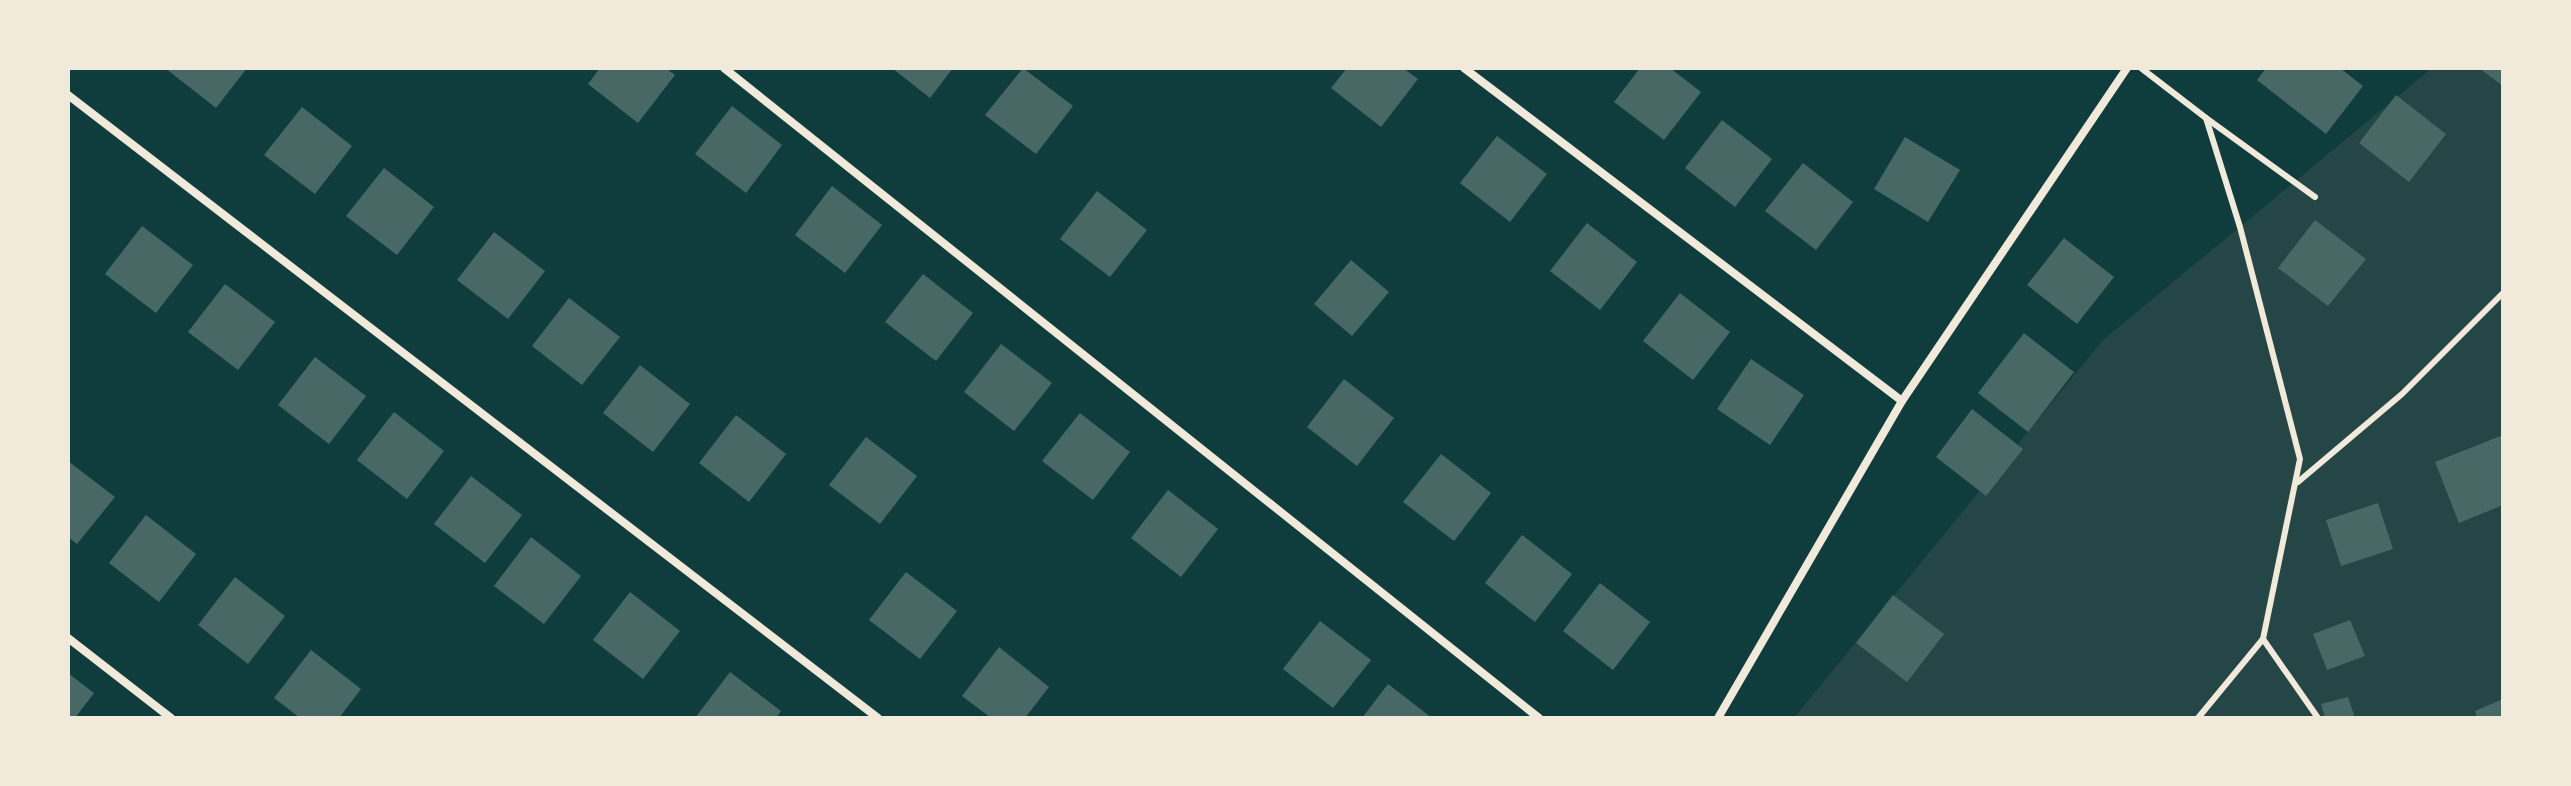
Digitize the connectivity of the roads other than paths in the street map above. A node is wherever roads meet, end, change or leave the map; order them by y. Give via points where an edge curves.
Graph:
1 (724, 68) edge
2 (1464, 68) edge
3 (2127, 68) edge
4 (2141, 68) edge
5 (68, 95) edge
6 (2206, 118) junction
7 (2315, 197) dead end
8 (2503, 293) edge
9 (1902, 401) junction
10 (2298, 482) junction
11 (68, 638) edge
12 (2263, 639) junction
13 (171, 718) edge
14 (878, 718) edge
15 (1539, 718) edge
16 (1718, 718) edge
17 (2198, 718) edge
18 (2318, 718) edge

1 - 15 street
2 - 9 street
3 - 9 street
4 - 6 lane
5 - 14 street
6 - 7 lane
6 - 10 lane via 2300,459
8 - 10 lane via 2402,394
9 - 16 street
10 - 12 lane
11 - 13 street
12 - 17 lane
12 - 18 lane

